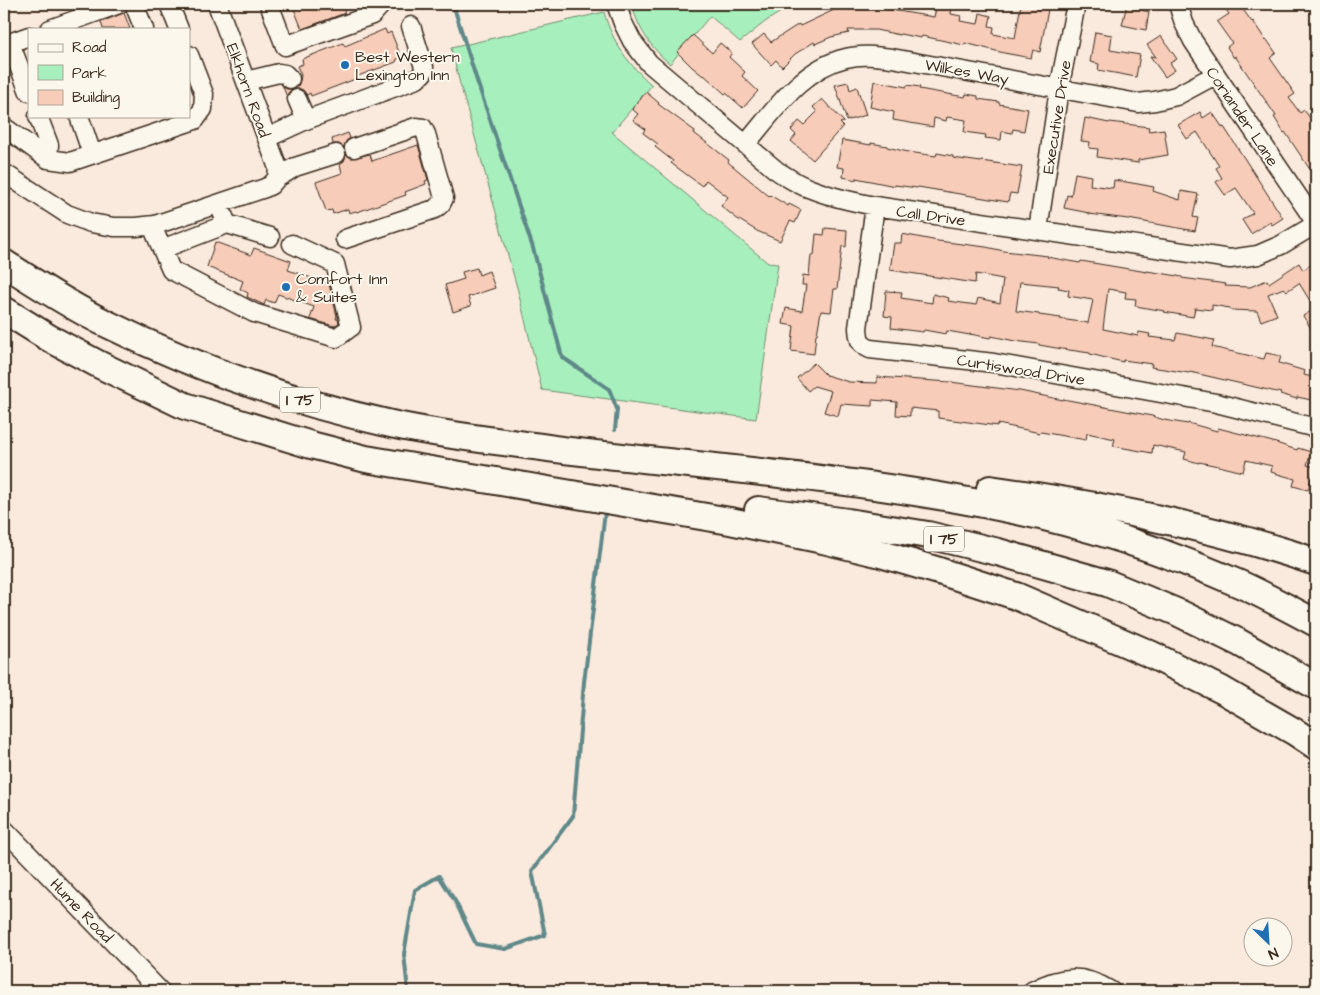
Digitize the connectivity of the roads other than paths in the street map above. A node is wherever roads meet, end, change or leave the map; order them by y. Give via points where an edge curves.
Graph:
1 (119, 4) edge
2 (134, 4) edge
3 (169, 4) edge
4 (218, 4) edge
5 (269, 4) edge
6 (382, 4) edge
7 (616, 4) edge
8 (1076, 4) edge
9 (1178, 4) edge
10 (411, 26) dead end
11 (53, 28) edge
12 (144, 28) edge
13 (179, 28) edge
14 (28, 36) edge
15 (7, 44) edge
16 (190, 57) edge
17 (1215, 75) junction
18 (290, 79) dead end
19 (246, 81) junction
20 (1059, 88) junction
21 (28, 90) edge
22 (298, 99) dead end
23 (39, 118) edge
24 (82, 118) edge
25 (306, 120) junction
26 (169, 122) edge
27 (4, 127) edge
28 (267, 138) junction
29 (746, 144) junction
30 (354, 148) dead end
31 (92, 154) junction
32 (336, 154) dead end
33 (48, 159) junction
34 (4, 173) edge
35 (278, 178) junction
36 (219, 204) junction
37 (875, 206) junction
38 (227, 224) junction
39 (1316, 224) edge
40 (152, 226) junction
41 (1038, 230) junction
42 (270, 237) dead end
43 (345, 238) dead end
44 (292, 244) dead end
45 (162, 249) junction
46 (4, 263) edge
47 (4, 310) edge
48 (1316, 428) edge
49 (623, 457) junction
50 (545, 489) junction
51 (1316, 562) edge
52 (1316, 623) edge
53 (1316, 686) edge
54 (1316, 746) edge
55 (4, 829) edge
56 (160, 991) edge
57 (1032, 991) edge
58 (1111, 991) edge

1 - 11 street
2 - 12 street
3 - 13 street
4 - 19 street, Elkhorn Road
5 - 6 street via 285,46 372,14
7 - 29 street, Call Drive via 632,41 649,63
8 - 20 street, Executive Drive
9 - 17 street, Coriander Lane via 1193,41
10 - 25 street via 424,67 417,79
14 - 15 street
15 - 21 street
16 - 26 street via 204,94 203,109 195,120
17 - 20 street, Wilkes Way via 1176,96 1155,102 1138,103
17 - 39 street, Coriander Lane
18 - 19 street via 279,73
19 - 28 street, Elkhorn Road
20 - 29 street, Wilkes Way via 892,58 846,58 809,75
20 - 41 street, Executive Drive
22 - 25 street
23 - 33 street via 49,145
24 - 31 street
25 - 28 street
26 - 31 street
27 - 33 street
28 - 35 street, Elkhorn Road via 278,168
29 - 37 street, Call Drive via 793,181 837,198
30 - 43 street via 416,127 423,128 444,198 435,209
31 - 33 street via 70,162
32 - 35 street via 296,167
34 - 40 street via 67,214 114,227
35 - 36 street via 265,188
36 - 38 street
36 - 40 street
37 - 41 street, Call Drive
37 - 48 street, Curtiswood Drive via 858,328 864,346 994,363 1236,408
38 - 42 street
38 - 45 street
39 - 41 street, Call Drive via 1258,255 1230,259
40 - 45 street
44 - 45 street via 334,264 351,328 336,338 254,313 171,270
46 - 49 highway, I 75 via 102,322 217,373 272,392 393,424 469,438
47 - 50 highway, I 75 via 100,365 186,406 366,459
49 - 51 highway via 976,486 1138,514
49 - 52 highway, I 75 via 812,478 1015,510 1101,532 1170,555 1245,587
50 - 53 highway, I 75 via 713,504 848,522 998,552 1107,583 1170,609 1238,642
50 - 54 highway via 823,540 1016,596 1150,654 1222,690
55 - 56 street, Hume Road
57 - 58 street via 1049,982 1074,978 1099,984

